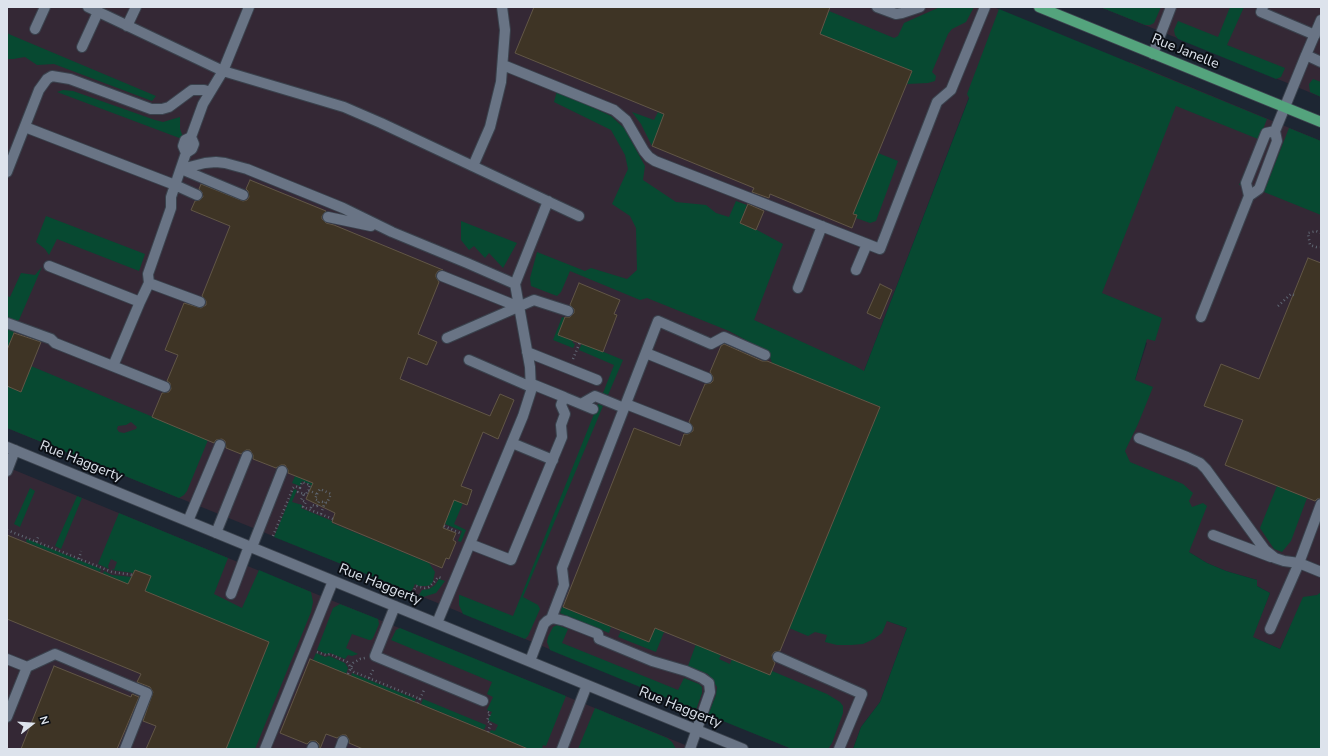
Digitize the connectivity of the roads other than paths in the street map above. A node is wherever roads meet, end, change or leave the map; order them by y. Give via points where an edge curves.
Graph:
1 (44, 7) edge
2 (88, 7) edge
3 (136, 7) edge
4 (249, 7) edge
5 (502, 7) edge
6 (877, 7) edge
7 (920, 7) edge
8 (985, 7) edge
9 (1039, 7) edge
10 (1171, 7) edge
11 (1263, 7) edge
12 (98, 12) junction
13 (1321, 20) edge
14 (127, 26) junction
15 (36, 29) dead end
16 (1315, 35) junction
17 (82, 48) dead end
18 (1153, 54) junction
19 (1306, 55) junction
20 (1321, 62) edge
21 (503, 65) junction
22 (222, 71) junction
23 (210, 92) junction
24 (1284, 107) junction
25 (1321, 122) edge
26 (25, 127) junction
27 (473, 166) junction
28 (181, 169) junction
29 (7, 172) edge
30 (175, 185) junction
31 (197, 195) dead end
32 (243, 195) dead end
33 (548, 201) junction
34 (762, 203) junction
35 (758, 213) dead end
36 (579, 216) dead end
37 (328, 217) dead end
38 (822, 226) junction
39 (384, 228) junction
40 (867, 244) junction
41 (49, 266) dead end
42 (856, 270) dead end
43 (442, 276) dead end
44 (149, 283) junction
45 (515, 284) junction
46 (798, 288) dead end
47 (140, 302) junction
48 (200, 302) dead end
49 (519, 306) junction
50 (568, 312) dead end
51 (1201, 317) dead end
52 (7, 323) edge
53 (447, 338) dead end
54 (528, 352) junction
55 (646, 353) junction
56 (765, 355) dead end
57 (469, 360) dead end
58 (112, 366) junction
59 (708, 378) dead end
60 (597, 380) dead end
61 (531, 386) junction
62 (165, 387) dead end
63 (564, 397) junction
64 (581, 404) junction
65 (625, 406) junction
66 (593, 409) dead end
67 (687, 428) dead end
68 (1138, 438) dead end
69 (512, 443) junction
70 (220, 445) dead end
71 (11, 449) edge
72 (247, 456) dead end
73 (552, 460) junction
74 (7, 471) edge
75 (282, 471) dead end
76 (1321, 504) edge
77 (188, 521) junction
78 (216, 533) junction
79 (1213, 535) dead end
80 (470, 544) junction
81 (250, 547) junction
82 (1275, 558) junction
83 (1299, 563) junction
84 (1321, 572) edge
85 (333, 581) junction
86 (231, 594) dead end
87 (395, 606) junction
88 (551, 619) junction
89 (437, 623) junction
90 (1270, 629) dead end
91 (778, 657) dead end
92 (7, 659) edge
93 (530, 661) junction
94 (27, 667) junction
95 (587, 685) junction
96 (483, 701) road end
97 (7, 717) edge
98 (697, 730) junction
99 (125, 749) edge
100 (266, 749) edge
101 (562, 749) edge
102 (690, 749) edge
103 (743, 749) edge
104 (840, 749) edge

1 - 15 street
2 - 12 street
3 - 14 street
4 - 22 street
5 - 21 street via 505,30
6 - 7 street via 896,14
8 - 40 street via 951,90 937,102 880,249
9 - 18 main road, Rue Janelle
10 - 18 street
11 - 16 street via 1261,12
12 - 14 street
12 - 17 street
13 - 16 street
14 - 22 street
16 - 19 street
18 - 24 main road, Rue Janelle
19 - 20 street
19 - 24 street
21 - 27 street via 490,126
21 - 34 street via 614,110 626,120 644,151 656,161
22 - 23 street
22 - 27 street via 344,107
23 - 26 street via 192,90 169,107 151,109 70,79 52,76 39,90
23 - 28 street via 191,137 185,140 183,146 186,153
24 - 25 main road, Rue Janelle
24 - 51 street via 1275,131 1266,134 1246,183 1249,196
26 - 29 street
26 - 30 street
27 - 33 street
28 - 30 street
28 - 32 street
28 - 39 street via 216,162 247,169 343,208
30 - 31 street
30 - 44 street via 171,208 148,274
33 - 36 street
33 - 45 street
34 - 35 street
34 - 38 street
37 - 39 street
38 - 40 street
38 - 46 street
39 - 45 street
40 - 42 street
41 - 47 street
43 - 49 street
44 - 47 street
44 - 48 street
45 - 49 street
47 - 58 street
49 - 50 street via 534,300
49 - 53 street
49 - 54 street
52 - 58 street
54 - 60 street
54 - 61 street
55 - 56 street via 658,321 711,344 724,337
55 - 59 street
55 - 65 street
57 - 61 street
58 - 62 street
61 - 63 street
61 - 69 street via 529,402
63 - 64 street
63 - 73 street via 562,437
64 - 65 street via 595,396
64 - 66 street
65 - 67 street
65 - 88 street via 562,568 564,585
68 - 82 street via 1187,457 1206,468 1265,550
69 - 73 street
69 - 80 street
70 - 77 street
71 - 74 street
71 - 77 street, Rue Haggerty
72 - 78 street
73 - 80 street via 511,560
75 - 81 street
76 - 83 street
77 - 78 street, Rue Haggerty
78 - 81 street, Rue Haggerty
79 - 82 street
80 - 89 street
81 - 85 street, Rue Haggerty
81 - 86 street
82 - 83 street
83 - 84 street
83 - 90 street
85 - 87 street, Rue Haggerty
85 - 100 street
87 - 89 street, Rue Haggerty
87 - 96 street via 375,656
88 - 93 street via 544,624
88 - 98 street via 598,634 599,639 706,680 710,692
89 - 93 street, Rue Haggerty
91 - 104 street via 862,694
92 - 94 street
93 - 95 street, Rue Haggerty
94 - 97 street
94 - 99 street via 55,654 147,693
95 - 98 street, Rue Haggerty
95 - 101 street
98 - 102 street
98 - 103 street, Rue Haggerty

